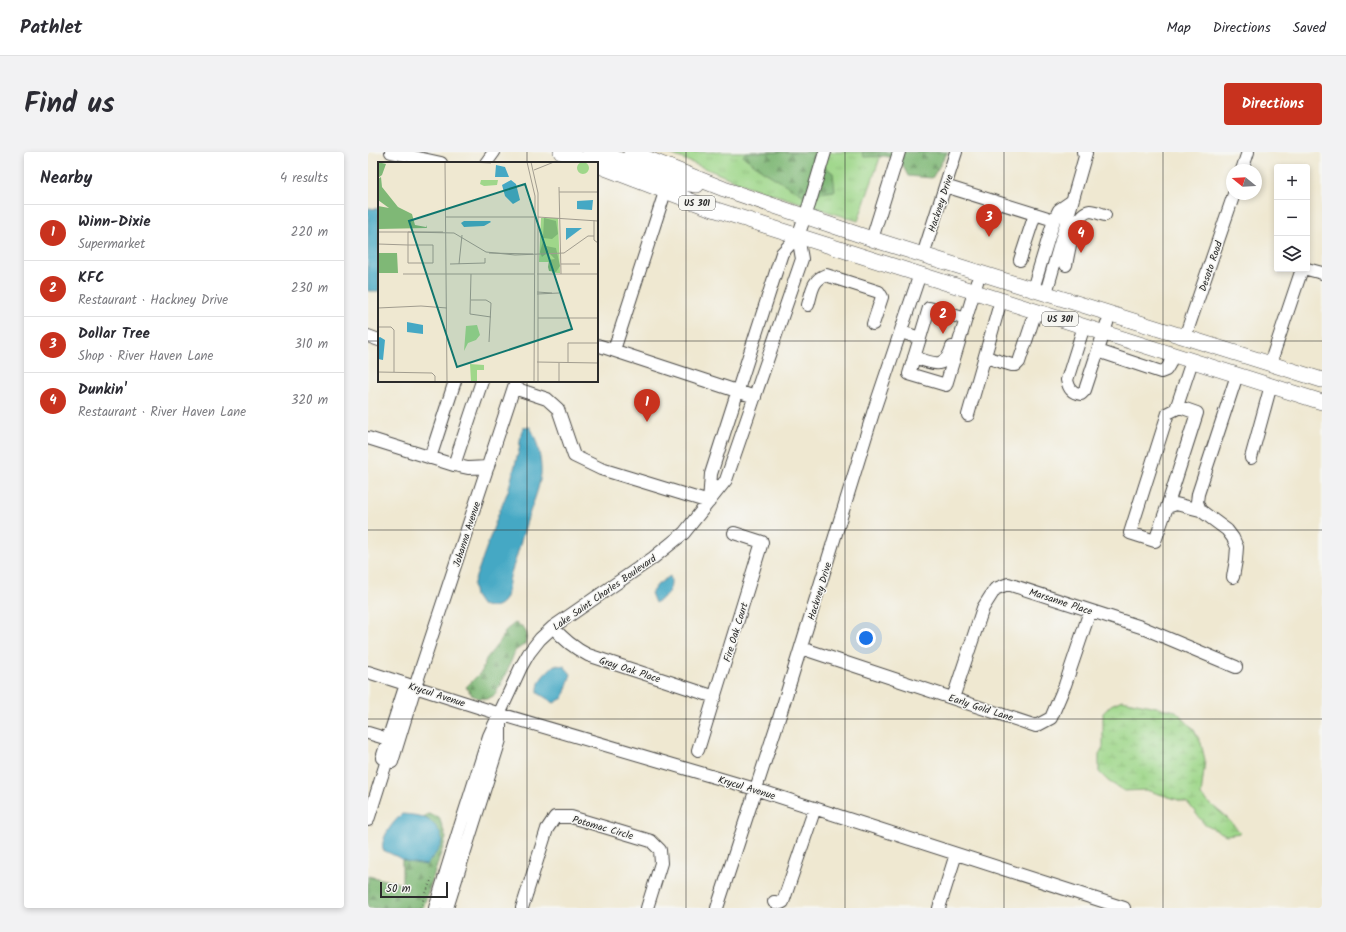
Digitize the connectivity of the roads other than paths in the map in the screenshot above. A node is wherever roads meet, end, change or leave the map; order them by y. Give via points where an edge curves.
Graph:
1 (391, 152) edge
2 (494, 152) edge
3 (561, 152) edge
4 (631, 152) edge
5 (825, 152) edge
6 (899, 152) edge
7 (956, 152) edge
8 (1248, 152) edge
9 (1085, 155) edge
10 (438, 159) edge
11 (487, 162) edge
12 (587, 162) edge
13 (590, 162) edge
14 (1244, 164) edge
15 (598, 166) edge
16 (945, 186) junction
17 (724, 189) junction
18 (665, 192) junction
19 (1232, 200) edge
20 (1072, 201) junction
21 (1035, 214) junction
22 (1105, 215) dead end
23 (805, 216) junction
24 (1054, 220) junction
25 (798, 236) junction
26 (872, 239) junction
27 (923, 254) junction
28 (1020, 260) dead end
29 (1066, 265) dead end
30 (1310, 270) edge
31 (1301, 272) edge
32 (1322, 273) edge
33 (920, 274) junction
34 (976, 287) junction
35 (1039, 291) junction
36 (1001, 300) junction
37 (808, 305) dead end
38 (1036, 311) junction
39 (964, 318) junction
40 (1062, 320) junction
41 (873, 324) dead end
42 (1110, 324) junction
43 (1084, 326) junction
44 (901, 332) junction
45 (1185, 337) junction
46 (920, 338) junction
47 (1127, 340) junction
48 (598, 345) edge
49 (1155, 349) junction
50 (614, 350) junction
51 (1098, 351) junction
52 (1173, 354) junction
53 (914, 357) junction
54 (985, 357) junction
55 (1122, 359) junction
56 (1192, 361) junction
57 (1270, 364) junction
58 (1149, 368) junction
59 (1297, 373) junction
60 (1237, 375) junction
61 (1322, 380) edge
62 (455, 382) edge
63 (482, 382) edge
64 (515, 384) edge
65 (1271, 386) junction
66 (738, 391) junction
67 (755, 397) junction
68 (1322, 402) edge
69 (1177, 406) junction
70 (968, 415) dead end
71 (368, 438) edge
72 (430, 458) junction
73 (1251, 458) dead end
74 (454, 465) junction
75 (488, 467) junction
76 (709, 502) junction
77 (1167, 507) junction
78 (1200, 510) junction
79 (734, 533) dead end
80 (1233, 577) dead end
81 (1090, 611) junction
82 (553, 627) junction
83 (801, 648) junction
84 (1236, 667) dead end
85 (368, 672) edge
86 (411, 685) junction
87 (714, 697) junction
88 (953, 698) junction
89 (500, 714) junction
90 (368, 734) edge
91 (388, 739) junction
92 (698, 750) dead end
93 (387, 760) junction
94 (755, 789) junction
95 (815, 808) junction
96 (368, 820) edge
97 (956, 854) junction
98 (774, 902) dead end
99 (435, 908) edge
100 (447, 908) edge
101 (522, 908) edge
102 (647, 908) edge
103 (717, 908) edge
104 (939, 908) edge
105 (1124, 908) edge

1 - 10 street
2 - 11 street
3 - 12 main road, US 301
4 - 17 main road, US 301
5 - 23 street, Lake Saint Charles Boulevard
6 - 26 street
7 - 16 street, Hackney Drive
8 - 14 street
9 - 20 street
13 - 17 main road via 589,155 605,154 676,182
15 - 18 main road, US 301
16 - 21 street
16 - 27 street, Hackney Drive
17 - 23 main road, US 301
18 - 25 main road, US 301
18 - 50 street
19 - 45 street, Desoto Road
20 - 24 street via 1059,210
20 - 35 street
21 - 24 street
21 - 28 street
22 - 29 street via 1090,211 1082,215 1075,227
23 - 25 street, Lake Saint Charles Boulevard
23 - 26 main road, US 301
24 - 35 street
25 - 33 main road, US 301
25 - 66 street, Lake Saint Charles Boulevard via 782,254
25 - 67 street, Lake Saint Charles Boulevard via 802,259
26 - 27 main road, US 301
27 - 35 main road, US 301
30 - 32 street
31 - 57 street
33 - 34 main road, US 301
33 - 44 street, Hackney Drive
34 - 35 main road via 1029,298 1042,297
34 - 36 main road, US 301
34 - 39 street
35 - 42 main road, US 301
36 - 38 main road, US 301
36 - 54 street
37 - 41 street via 815,283 819,278 826,276 879,292 882,297
38 - 40 main road, US 301
38 - 42 main road via 1039,305 1044,304
38 - 54 street via 1016,365
39 - 46 street via 929,308
39 - 53 street via 946,360 937,364
39 - 53 street via 946,385 909,374
40 - 42 main road
40 - 43 main road, US 301
42 - 43 main road, US 301
42 - 45 main road, US 301
42 - 47 main road, US 301
42 - 51 street
43 - 51 street via 1067,380 1069,388 1074,393 1081,394 1085,390
44 - 46 street
44 - 83 street, Hackney Drive via 873,413
45 - 57 main road, US 301
46 - 53 street
47 - 49 main road, US 301
47 - 55 street
48 - 50 street
49 - 52 main road, US 301
49 - 58 street
50 - 66 street
51 - 55 street
52 - 56 main road, US 301
52 - 58 street via 1166,370 1161,372
54 - 70 street
55 - 58 street
56 - 59 main road via 1201,355 1208,355 1254,370
56 - 60 main road, US 301
56 - 69 street
57 - 59 main road, US 301
59 - 61 main road, US 301
60 - 65 main road, US 301
60 - 78 street via 1198,494
62 - 72 street
63 - 74 street
64 - 75 street, Johanna Avenue
64 - 76 street via 547,399 558,410 574,456 601,469
65 - 68 main road, US 301
65 - 73 street
66 - 67 street
66 - 76 street, Lake Saint Charles Boulevard via 710,474
67 - 76 street, Lake Saint Charles Boulevard via 726,480
69 - 77 street via 1197,413
69 - 77 street via 1168,413 1130,533 1155,541
71 - 72 street
72 - 74 street
74 - 75 street via 468,468
75 - 86 street, Johanna Avenue
76 - 82 street, Lake Saint Charles Boulevard via 684,533 653,558
77 - 78 street via 1176,504
78 - 80 street via 1227,530 1233,538 1237,547
79 - 87 street, Fire Oak Court via 762,542
81 - 84 street, Marsanne Place via 1141,627
81 - 88 street, Marsanne Place via 1008,584 995,589 983,608
81 - 88 street, Early Gold Lane via 1051,718 1036,726
82 - 87 street, Gray Oak Place via 564,640 588,655
82 - 89 street, Lake Saint Charles Boulevard via 529,653
83 - 88 street, Early Gold Lane
83 - 94 street, Hackney Drive
85 - 86 street, Krycul Avenue
86 - 89 street, Krycul Avenue
86 - 91 street
86 - 93 street
87 - 92 street, Fire Oak Court
89 - 94 street, Krycul Avenue
89 - 99 street, Lake Saint Charles Boulevard via 489,736
89 - 100 street, Lake Saint Charles Boulevard via 500,740
90 - 91 street
91 - 93 street
93 - 96 street
94 - 95 street, Krycul Avenue
94 - 103 street, Hackney Drive
95 - 97 street, Krycul Avenue
95 - 98 street via 783,902
97 - 104 street
97 - 105 street, Krycul Avenue
101 - 102 street, Potomac Circle via 546,829 555,817 571,817 651,842 660,850 661,863

